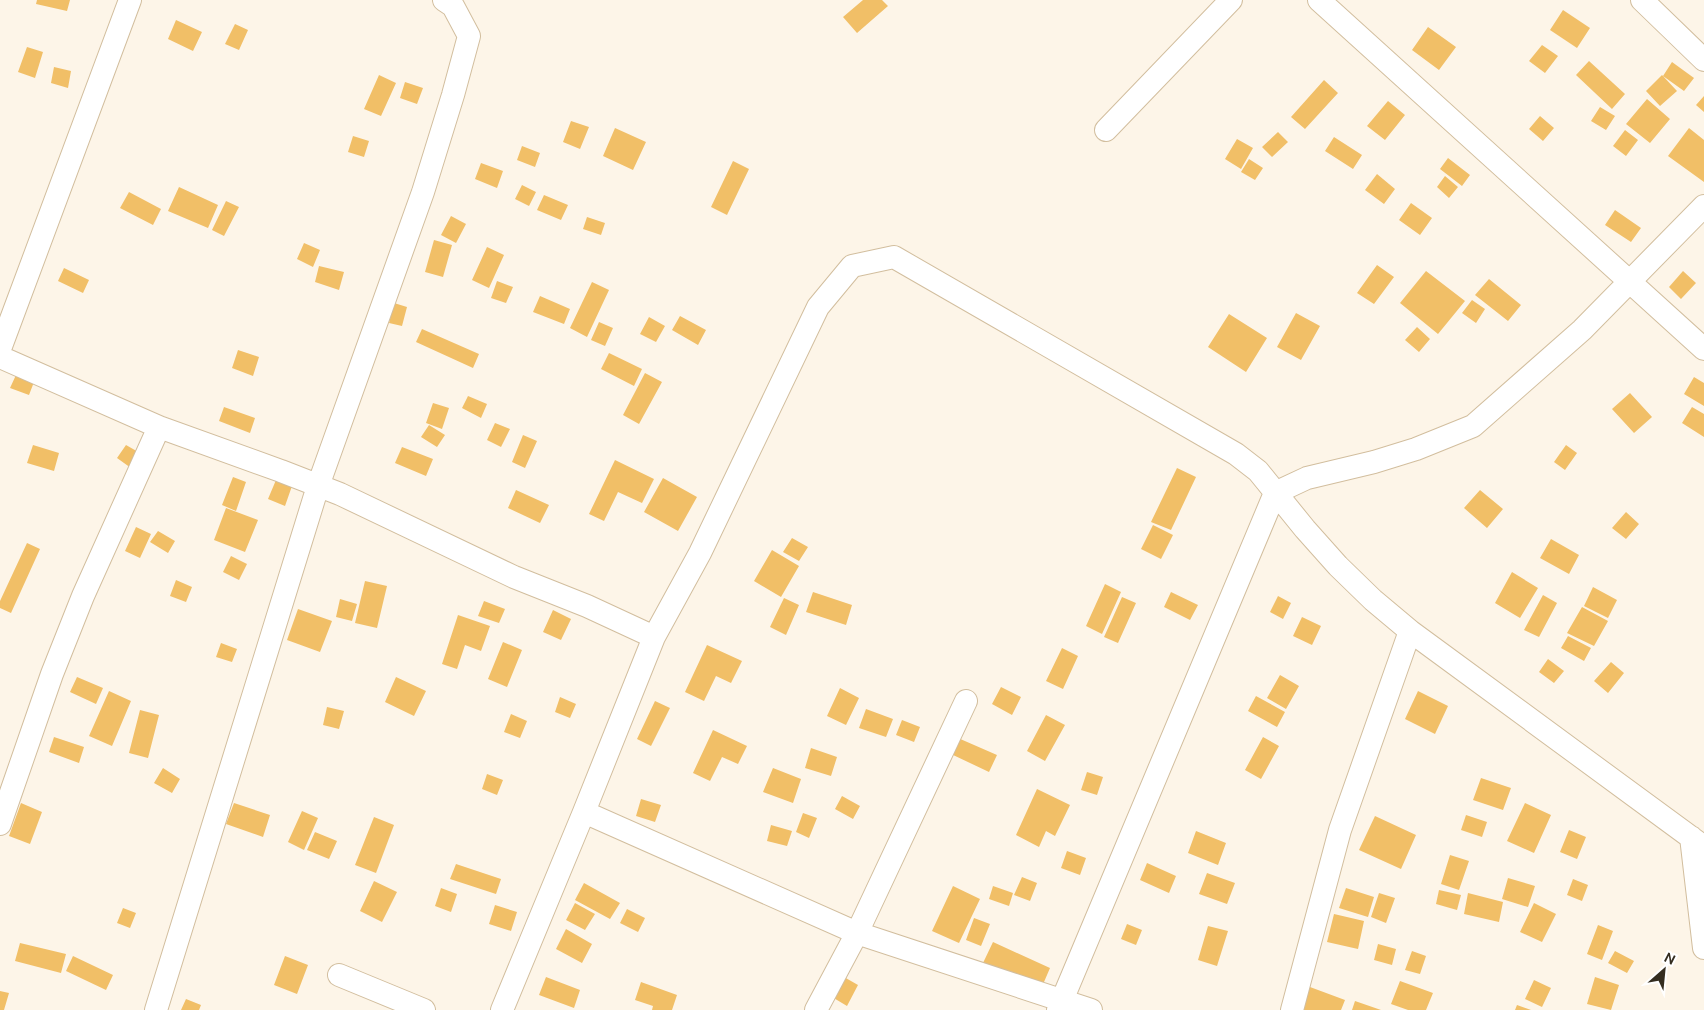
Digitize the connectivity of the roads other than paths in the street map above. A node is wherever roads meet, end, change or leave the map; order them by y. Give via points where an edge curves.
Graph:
1 (130, 0) edge
2 (444, 0) edge
3 (1231, 0) edge
4 (1319, 0) edge
5 (1642, 0) edge
6 (1704, 60) edge
7 (1106, 130) dead end
8 (1704, 206) edge
9 (1630, 282) junction
10 (0, 349) edge
11 (1704, 349) edge
12 (0, 358) edge
13 (159, 427) junction
14 (318, 486) junction
15 (1275, 493) junction
16 (1410, 632) junction
17 (654, 637) junction
18 (966, 701) dead end
19 (584, 812) junction
20 (0, 824) edge
21 (1697, 842) edge
22 (857, 933) junction
23 (1704, 948) edge
24 (339, 975) dead end
25 (1060, 1005) edge
26 (156, 1010) edge
27 (424, 1010) edge
28 (502, 1010) edge
29 (816, 1010) edge
30 (1091, 1010) edge
31 (1292, 1010) edge

1 - 10 street
2 - 14 street via 453,6 469,36 454,95 423,192
3 - 7 street
4 - 9 street
5 - 6 street
8 - 9 street
9 - 11 street
9 - 15 street via 1582,330 1473,426 1399,454 1308,478
12 - 13 street
13 - 14 street
13 - 20 street via 52,674
14 - 17 street via 514,577
14 - 26 street
15 - 16 street via 1338,566
15 - 17 street via 1258,471 1236,454 894,258 852,266 818,307 700,553
15 - 25 street
16 - 21 street
16 - 31 street via 1340,830
17 - 19 street
18 - 22 street
19 - 22 street
19 - 28 street
21 - 23 street
22 - 25 street
22 - 29 street
24 - 27 street
25 - 30 street

